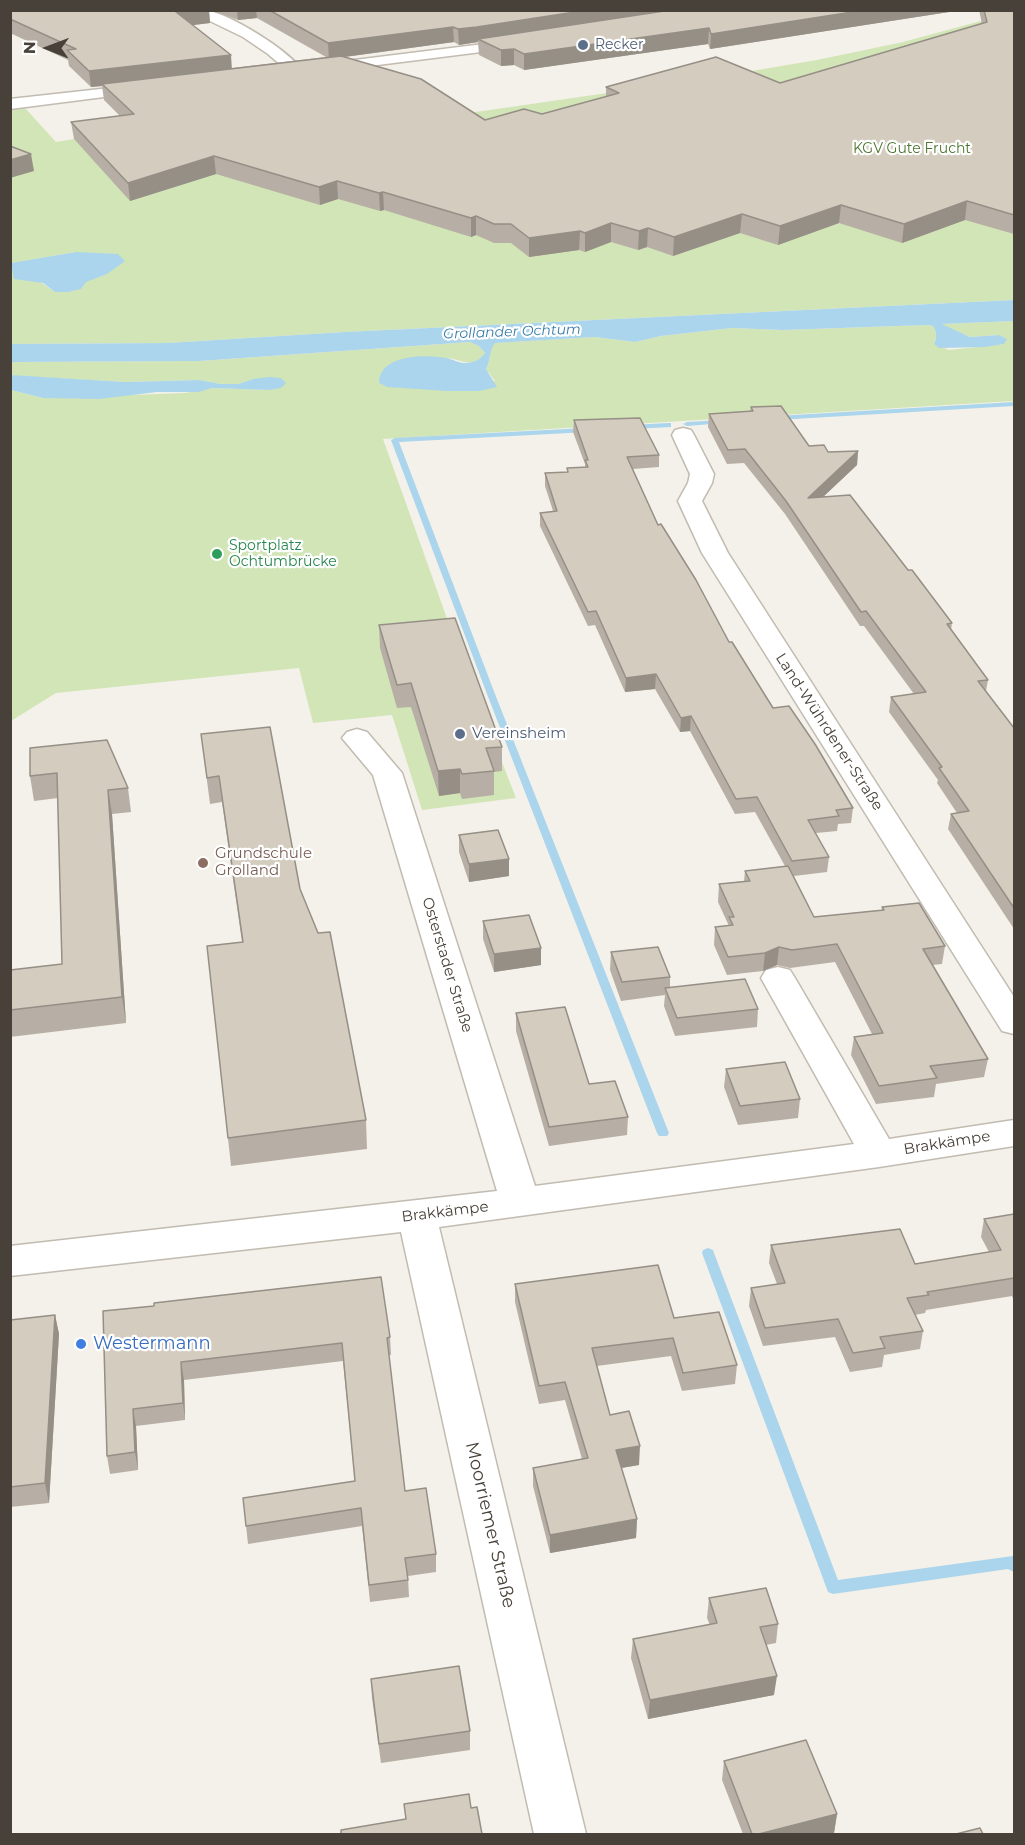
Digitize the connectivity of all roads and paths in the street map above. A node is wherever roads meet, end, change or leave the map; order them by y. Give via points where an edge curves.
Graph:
1 (193, 10) edge
2 (542, 40) edge
3 (296, 71) junction
4 (272, 74) edge
5 (166, 86) edge
6 (10, 104) edge
7 (683, 435) dead end
8 (357, 738) dead end
9 (778, 978) dead end
10 (1014, 1023) edge
11 (1014, 1133) edge
12 (879, 1154) junction
13 (520, 1202) junction
14 (417, 1216) junction
15 (10, 1260) edge
16 (560, 1834) edge

1 - 3 street via 272,48
2 - 3 street
3 - 4 street
5 - 6 street
7 - 10 street, Land-Wührdener-Straße via 702,474 690,501 715,553
8 - 13 street, Osterstader Straße via 387,772
9 - 12 street
11 - 12 street, Brakkämpe
12 - 13 street, Brakkämpe
13 - 14 street, Brakkämpe
14 - 15 street, Brakkämpe
14 - 16 street, Moorriemer Straße

